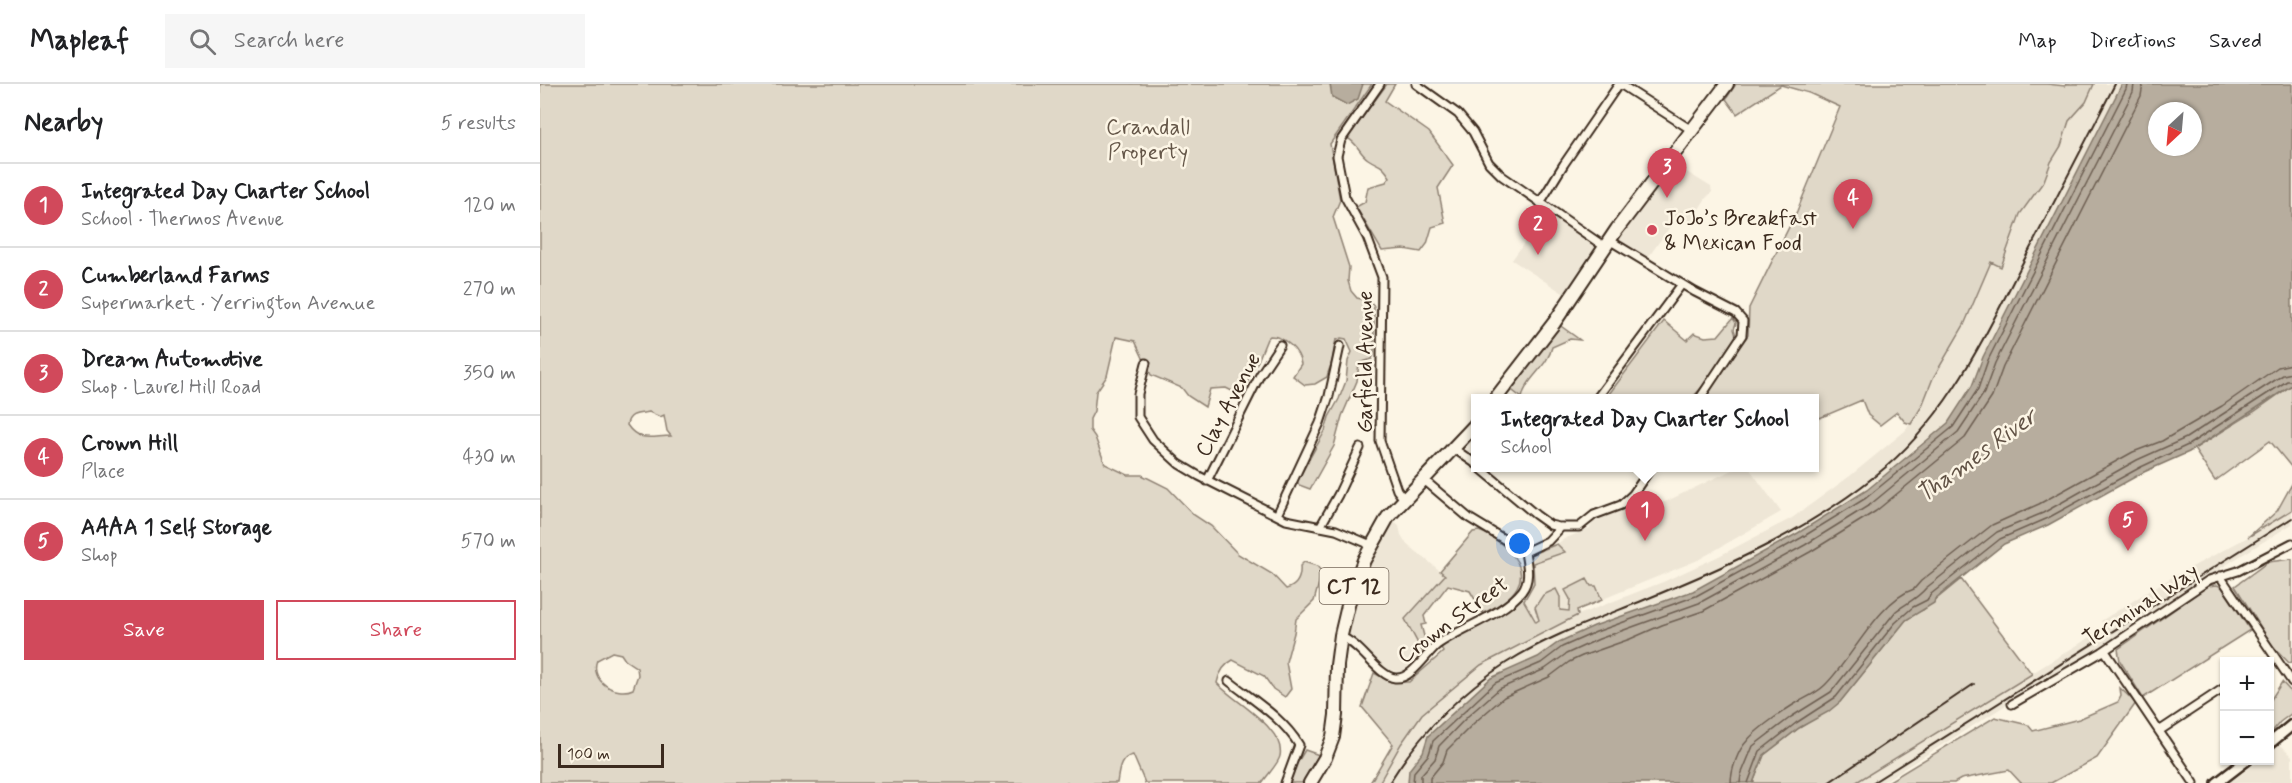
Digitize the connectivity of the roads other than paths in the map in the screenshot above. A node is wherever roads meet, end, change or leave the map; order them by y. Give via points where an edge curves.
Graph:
1 (1380, 84) edge
2 (1416, 84) edge
3 (1619, 84) edge
4 (1727, 84) edge
5 (1693, 131) junction
6 (1540, 203) junction
7 (1607, 244) junction
8 (1682, 284) junction
9 (1280, 345) dead end
10 (1340, 346) dead end
11 (1146, 363) dead end
12 (1500, 394) edge
13 (1601, 394) edge
14 (1703, 394) edge
15 (1471, 429) edge
16 (1360, 448) dead end
17 (1454, 448) junction
18 (1471, 460) edge
19 (1484, 472) edge
20 (1649, 472) edge
21 (1423, 479) junction
22 (1207, 481) junction
23 (1404, 499) junction
24 (1277, 515) junction
25 (1320, 527) junction
26 (1561, 527) junction
27 (2292, 543) edge
28 (1371, 545) junction
29 (1525, 552) junction
30 (2220, 576) junction
31 (1341, 637) junction
32 (2105, 651) junction
33 (2273, 656) joint
34 (1228, 681) dead end
35 (2292, 682) edge
36 (2220, 691) edge
37 (2012, 704) dead end
38 (2292, 725) edge
39 (2159, 731) junction
40 (2274, 740) edge
41 (2240, 765) edge
42 (1285, 783) edge
43 (1310, 783) edge
44 (2194, 783) edge
45 (2217, 783) edge

1 - 23 street, Garfield Avenue via 1341,140 1337,156 1345,197 1367,237 1382,277 1380,441 1397,490
2 - 6 street via 1454,110 1473,132 1492,167
3 - 5 street
3 - 6 street
4 - 5 highway
5 - 7 highway
6 - 7 street
7 - 8 street
7 - 12 highway
8 - 13 street
8 - 14 street via 1733,311 1744,324 1740,340
9 - 22 street, Clay Avenue via 1260,375
10 - 24 street via 1320,423
11 - 22 street via 1138,394 1139,420 1175,461
15 - 17 highway, CT 12
16 - 25 street
17 - 18 street
17 - 21 highway, CT 12
19 - 26 street via 1548,523
20 - 26 street via 1622,505 1594,515 1579,527
21 - 23 highway, CT 12
21 - 29 street, Crown Street via 1469,518
22 - 24 street
23 - 28 highway, CT 12
24 - 25 street
25 - 28 street
26 - 29 street, Crown Street via 1551,538
27 - 30 street, Terminal Way
28 - 31 highway, CT 12 via 1355,583
29 - 31 street, Crown Street via 1528,578 1519,595 1436,647 1404,676 1388,675
30 - 32 street, Terminal Way
30 - 33 street
31 - 43 highway, CT 12 via 1333,737
32 - 37 street, Terminal Way
32 - 39 street
33 - 35 street
34 - 42 street via 1272,714 1294,737 1299,746
36 - 39 street
38 - 40 main road
39 - 44 street
41 - 45 main road

